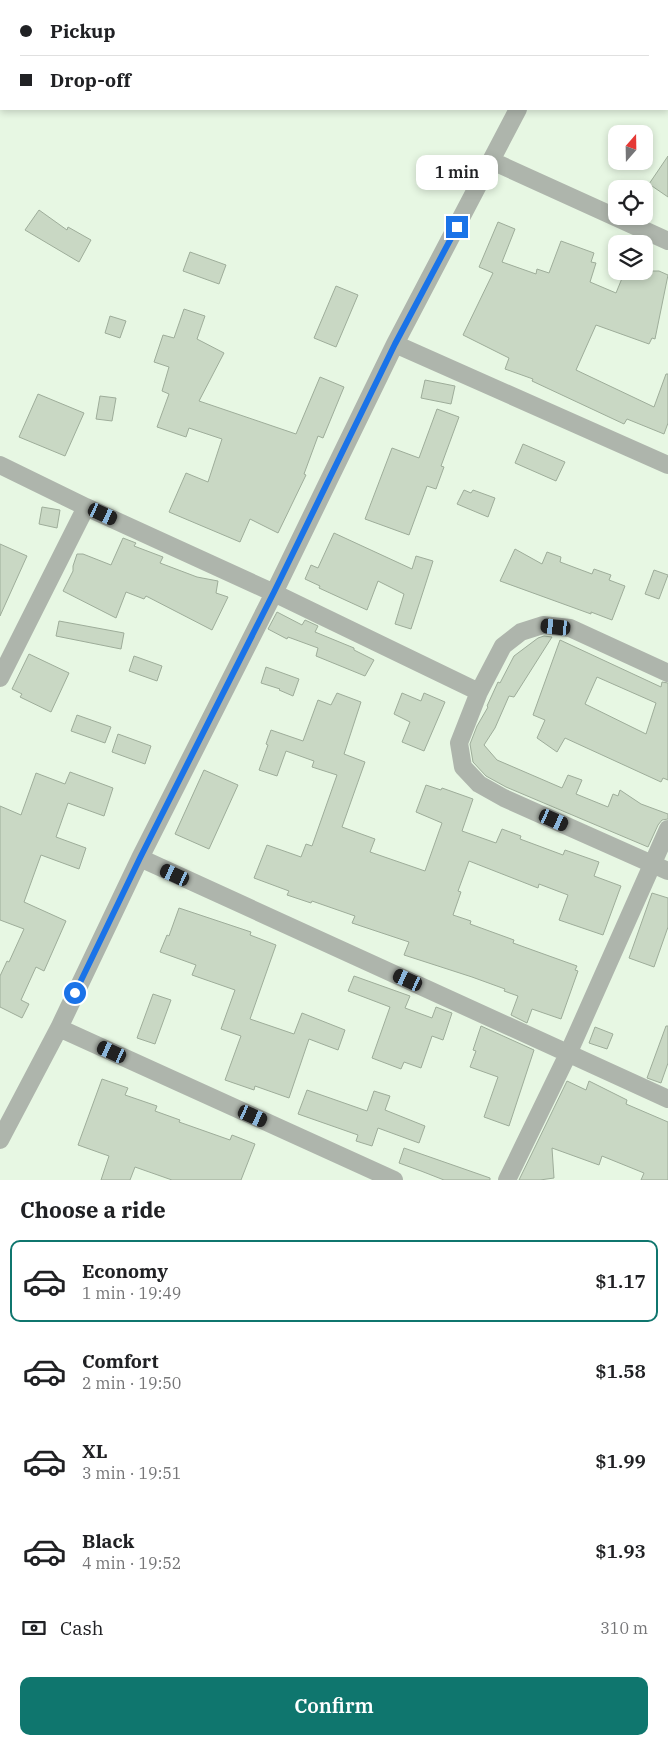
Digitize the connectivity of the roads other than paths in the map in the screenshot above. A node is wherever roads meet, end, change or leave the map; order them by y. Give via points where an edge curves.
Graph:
1 (518, 110) edge
2 (492, 161) junction
3 (668, 241) edge
4 (395, 344) junction
5 (668, 464) edge
6 (0, 465) edge
7 (86, 506) junction
8 (274, 592) junction
9 (668, 673) edge
10 (0, 678) edge
11 (479, 692) junction
12 (668, 829) edge
13 (140, 858) junction
14 (660, 868) edge
15 (59, 1028) junction
16 (568, 1054) junction
17 (668, 1099) edge
18 (0, 1140) edge
19 (394, 1180) edge
20 (507, 1180) edge

1 - 2 street
2 - 3 street
2 - 4 street
4 - 5 street
4 - 8 street
6 - 7 street
7 - 8 street
7 - 10 street
8 - 11 street
8 - 13 street
9 - 11 street via 570,628 543,625 521,632 503,646
11 - 14 street via 459,743 463,767 479,784
12 - 14 street
13 - 15 street
13 - 16 street
14 - 16 street
15 - 18 street
15 - 19 street
16 - 17 street
16 - 20 street

